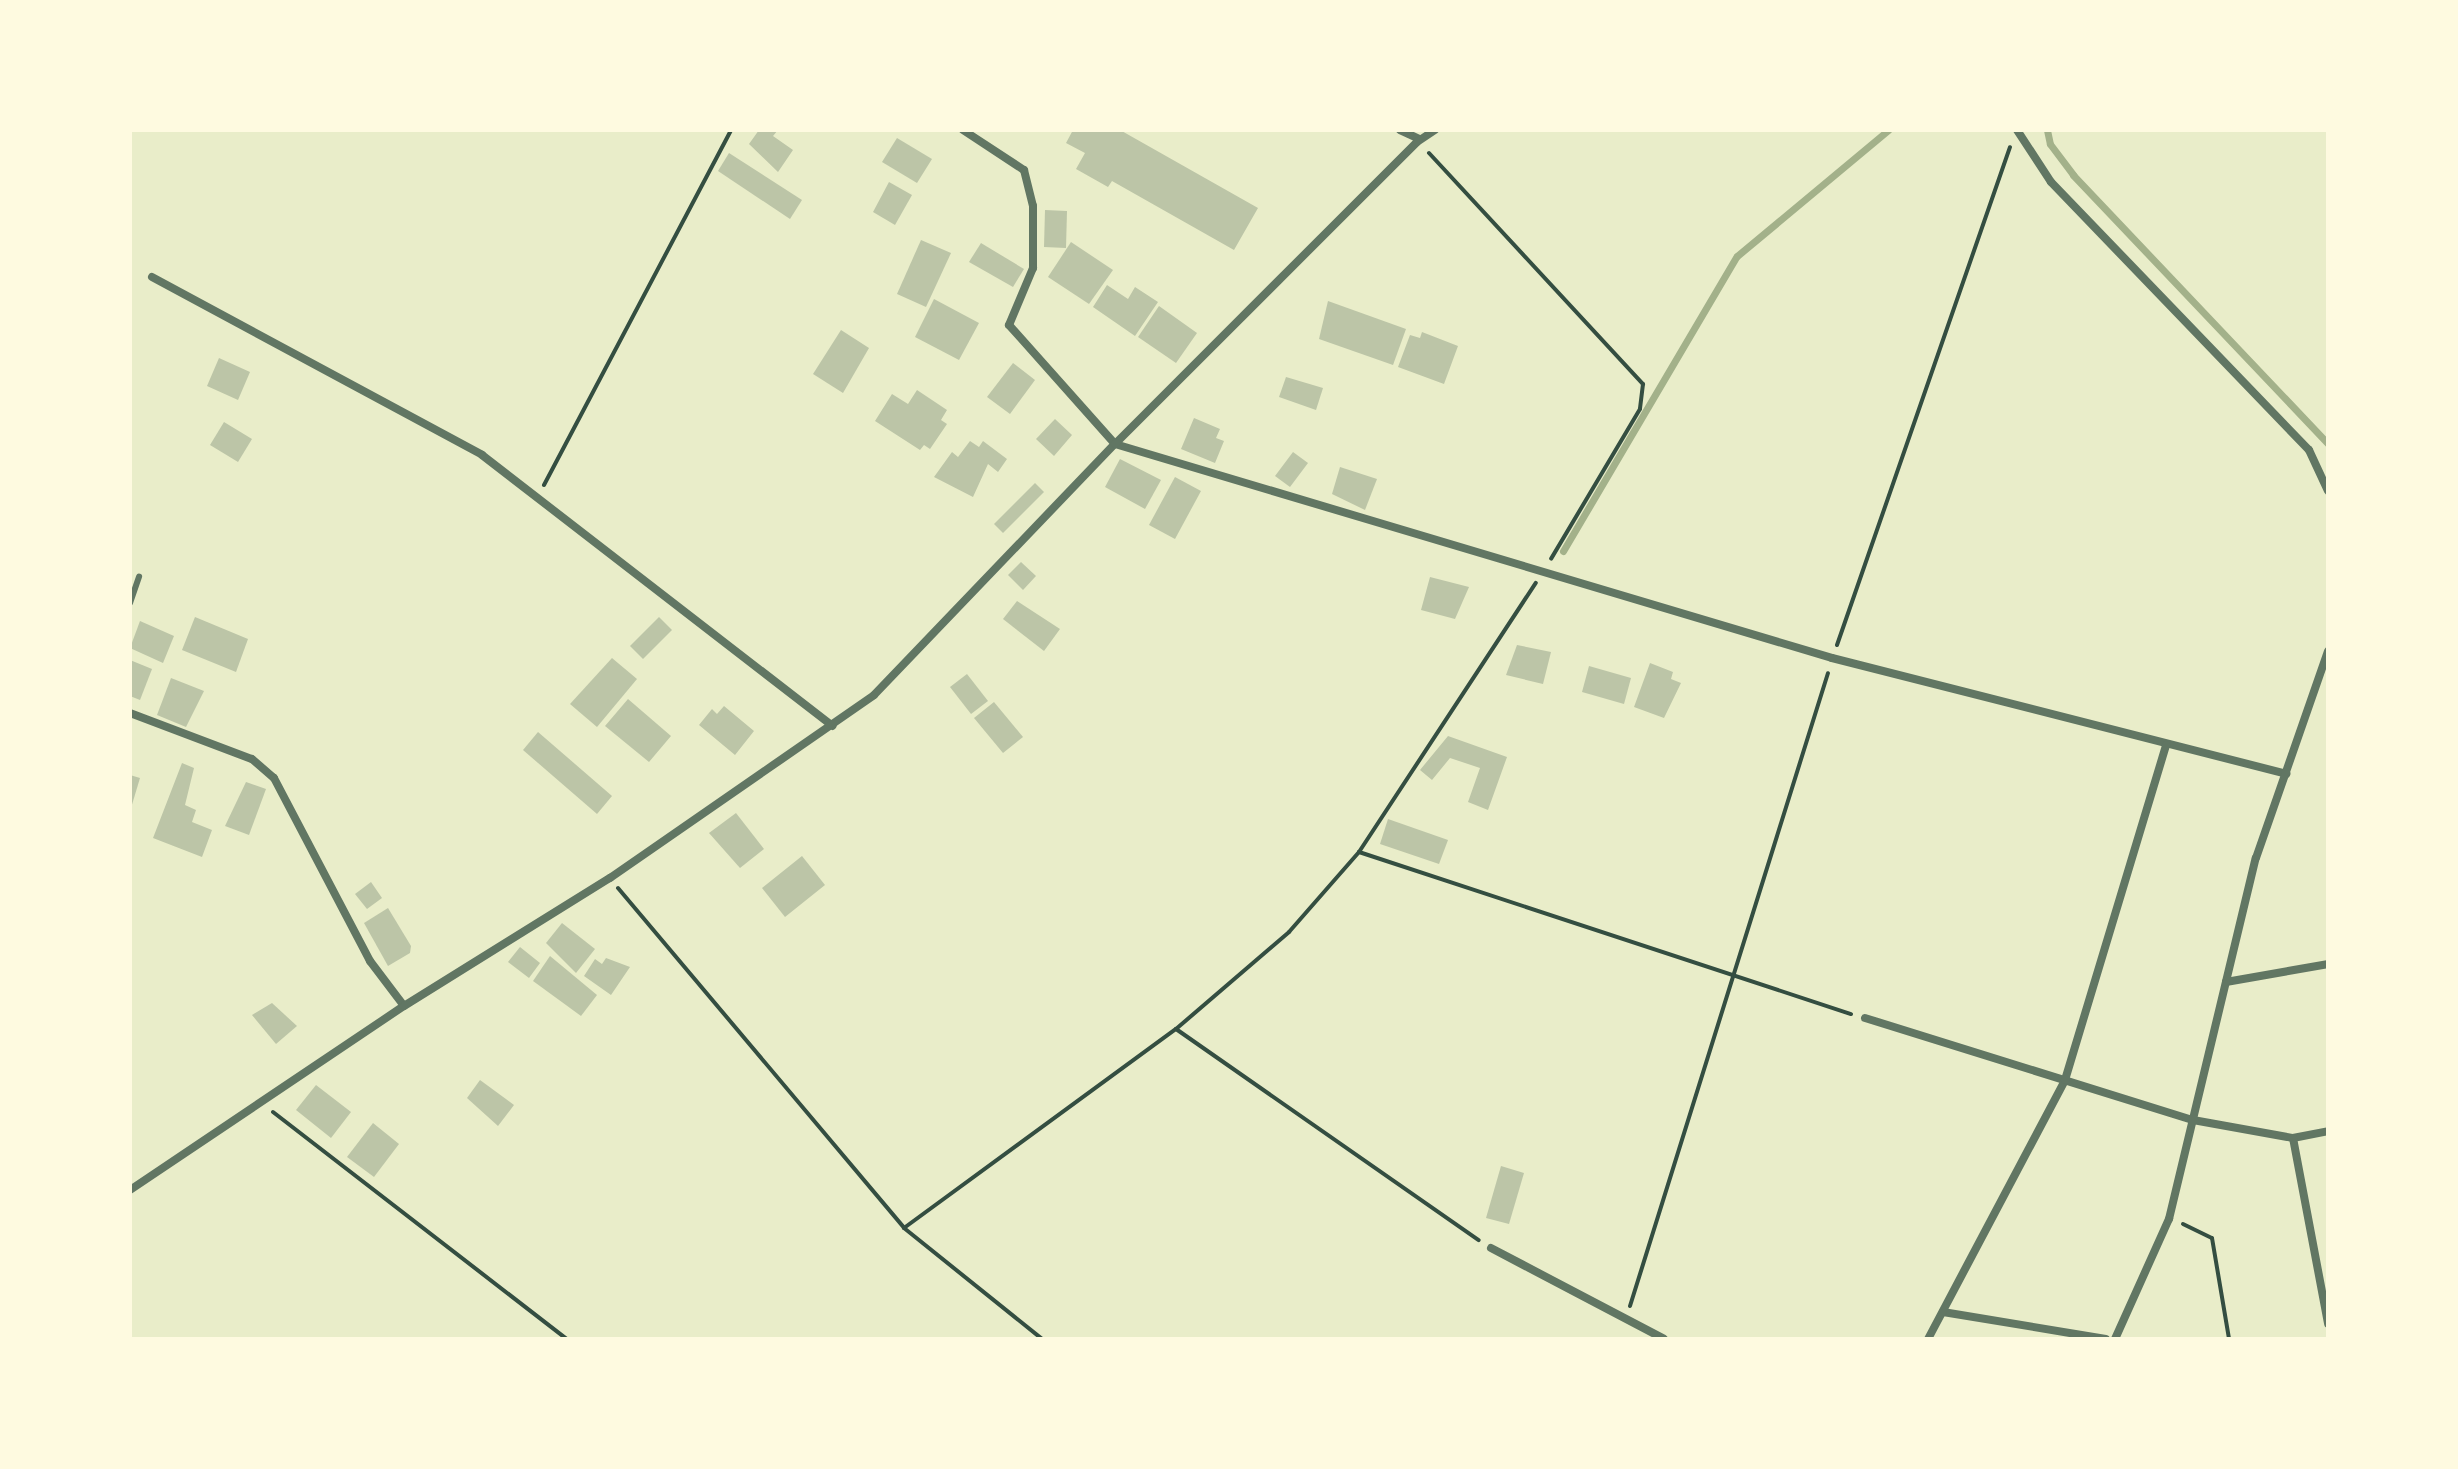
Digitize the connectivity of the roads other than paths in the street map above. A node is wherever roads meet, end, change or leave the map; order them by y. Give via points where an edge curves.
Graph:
1 (963, 130) edge
2 (1400, 130) edge
3 (1426, 130) edge
4 (1435, 130) edge
5 (2017, 130) edge
6 (1417, 142) junction
7 (152, 277) dead end
8 (1115, 444) junction
9 (2328, 491) edge
10 (139, 577) dead end
11 (130, 603) edge
12 (2328, 651) edge
13 (130, 713) edge
14 (833, 726) junction
15 (2166, 745) junction
16 (2286, 774) junction
17 (2328, 964) edge
18 (2226, 982) junction
19 (404, 1006) junction
20 (1865, 1018) road end
21 (2065, 1080) junction
22 (2193, 1120) junction
23 (2328, 1131) edge
24 (2293, 1138) junction
25 (130, 1190) edge
26 (1491, 1248) road end
27 (1943, 1312) junction
28 (2328, 1324) edge
29 (1664, 1339) edge
30 (1928, 1339) edge
31 (2106, 1339) edge
32 (2115, 1339) edge

1 - 8 street via 1024,170 1033,206 1033,268 1009,325
2 - 6 street
3 - 6 street
4 - 6 street
5 - 9 street via 2051,182 2309,450
6 - 8 street
7 - 14 street via 482,455 540,494
8 - 14 street via 874,695
8 - 15 street via 1832,658
10 - 11 lane
12 - 16 street
13 - 19 street via 252,759 274,778 370,961
14 - 19 street via 610,878
15 - 16 street
15 - 21 street
16 - 18 street via 2256,858
17 - 18 street
18 - 22 street
19 - 25 street
20 - 21 street
21 - 22 street
21 - 27 street
22 - 24 street
22 - 32 street via 2169,1219
23 - 24 street
24 - 28 street
26 - 29 street
27 - 30 street
27 - 31 street

